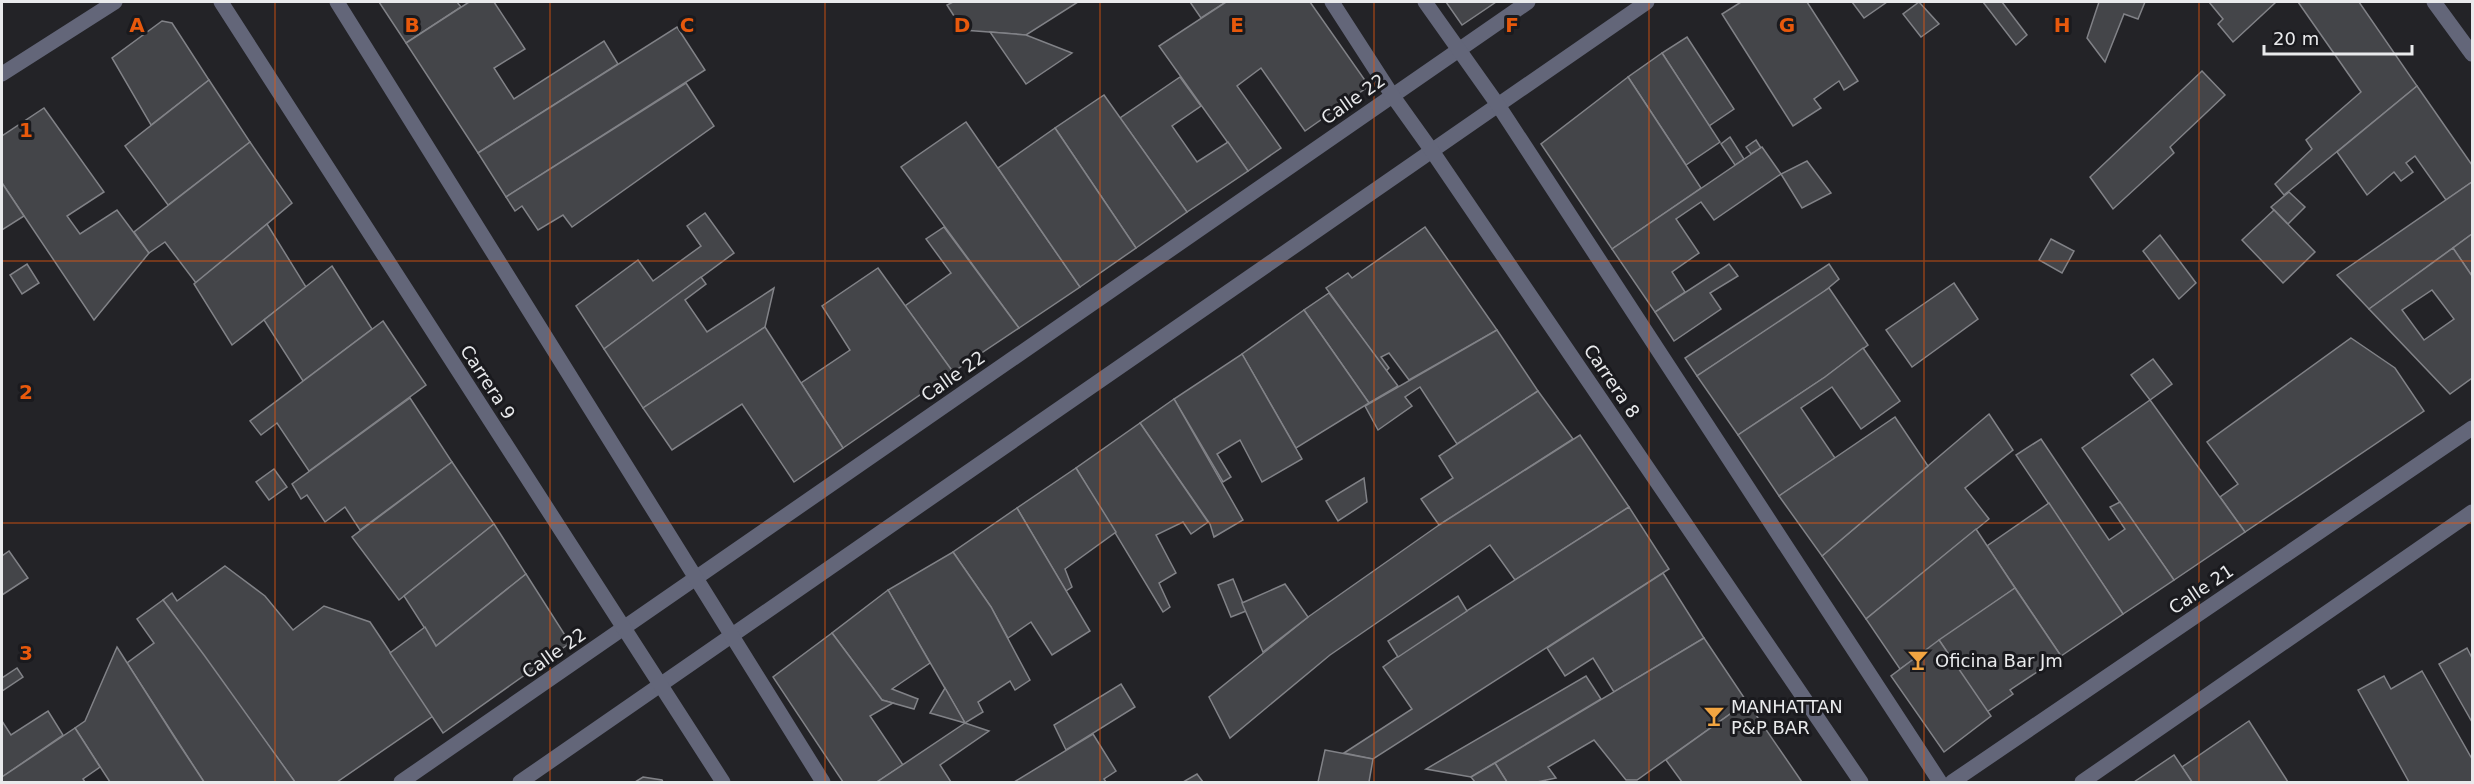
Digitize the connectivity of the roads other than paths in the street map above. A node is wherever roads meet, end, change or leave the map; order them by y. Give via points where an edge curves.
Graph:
1 (115, 2) edge
2 (222, 2) edge
3 (337, 2) edge
4 (1332, 2) edge
5 (1425, 2) edge
6 (1528, 2) edge
7 (1647, 2) edge
8 (2434, 2) edge
9 (1458, 50) junction
10 (2472, 54) edge
11 (2, 74) edge
12 (1392, 95) junction
13 (1498, 105) junction
14 (1432, 151) junction
15 (2472, 428) edge
16 (2472, 512) edge
17 (697, 578) junction
18 (623, 628) junction
19 (733, 636) junction
20 (660, 686) junction
21 (401, 783) edge
22 (520, 783) edge
23 (723, 783) edge
24 (823, 783) edge
25 (1861, 783) edge
26 (1940, 783) edge
27 (1952, 783) edge
28 (2082, 783) edge

1 - 11 street
2 - 18 street, Carrera 9
3 - 17 street
4 - 12 street, Carrera 8
5 - 9 street
6 - 9 street, Calle 22
7 - 13 street
8 - 10 street
9 - 12 street, Calle 22
9 - 13 street
12 - 14 street, Carrera 8
12 - 17 street, Calle 22
13 - 14 street
13 - 26 street
14 - 19 street
14 - 25 street, Carrera 8
15 - 27 street, Calle 21
16 - 28 street
17 - 18 street, Calle 22
17 - 19 street
18 - 20 street, Carrera 9
18 - 21 street, Calle 22
19 - 20 street
19 - 24 street
20 - 22 street
20 - 23 street, Carrera 9

